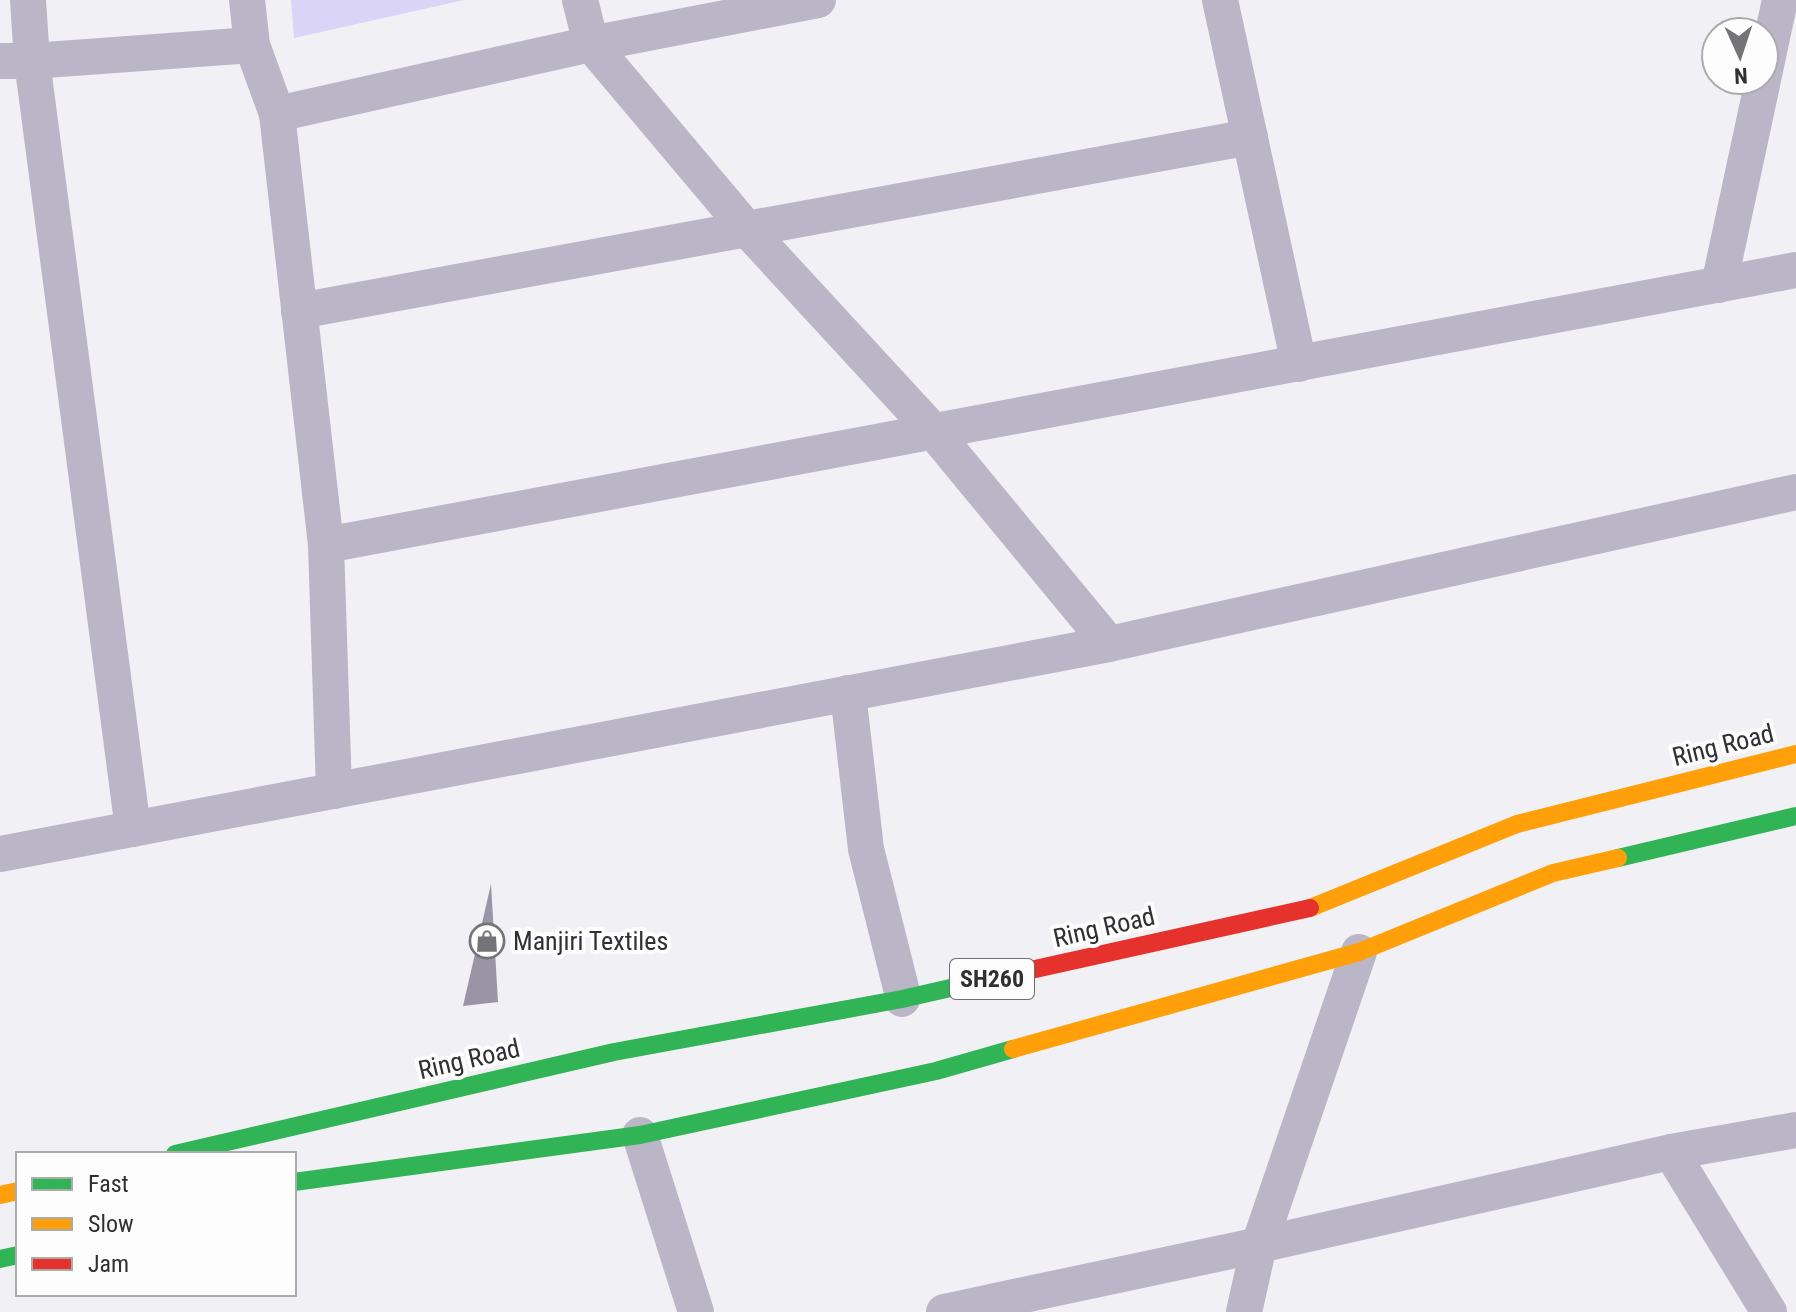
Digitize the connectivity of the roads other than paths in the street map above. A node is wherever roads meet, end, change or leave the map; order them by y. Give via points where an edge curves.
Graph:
1 (28, 0) edge
2 (247, 0) edge
3 (580, 0) edge
4 (818, 0) edge
5 (1220, 0) edge
6 (591, 44) junction
7 (252, 45) junction
8 (16, 61) edge
9 (1760, 96) edge
10 (277, 114) junction
11 (1250, 137) junction
12 (746, 228) junction
13 (1796, 270) edge
14 (1719, 285) junction
15 (299, 311) junction
16 (1299, 364) junction
17 (934, 432) junction
18 (1796, 492) edge
19 (326, 545) junction
20 (1109, 644) junction
21 (848, 693) junction
22 (1796, 754) edge
23 (334, 791) junction
24 (1796, 816) edge
25 (133, 829) junction
26 (0, 854) edge
27 (1359, 952) junction
28 (902, 999) junction
29 (1796, 1130) edge
30 (640, 1135) junction
31 (184, 1152) edge
32 (1671, 1152) junction
33 (296, 1182) edge
34 (1259, 1245) junction
35 (696, 1312) edge
36 (944, 1312) edge
37 (1244, 1312) edge
38 (1769, 1312) edge

1 - 8 street
2 - 7 street
3 - 6 street
4 - 6 street
5 - 11 street
6 - 10 street
6 - 12 street
7 - 8 street
7 - 10 street
8 - 25 street
9 - 14 street
10 - 15 street
11 - 12 street
11 - 16 street
12 - 15 street
12 - 17 street
13 - 14 street
14 - 16 street
15 - 19 street
16 - 17 street
17 - 19 street
17 - 20 street
18 - 20 street
19 - 23 street
20 - 21 street
21 - 23 street
21 - 28 street via 866,849
22 - 28 main road, Ring Road / SH260 via 1517,824 1317,906
23 - 25 street
24 - 27 main road via 1553,873
25 - 26 street
27 - 30 main road via 936,1071
27 - 34 street
28 - 31 main road, Ring Road / SH260 via 614,1052
29 - 32 street
30 - 33 main road
30 - 35 street
32 - 34 street
32 - 38 street
34 - 36 street
34 - 37 street

